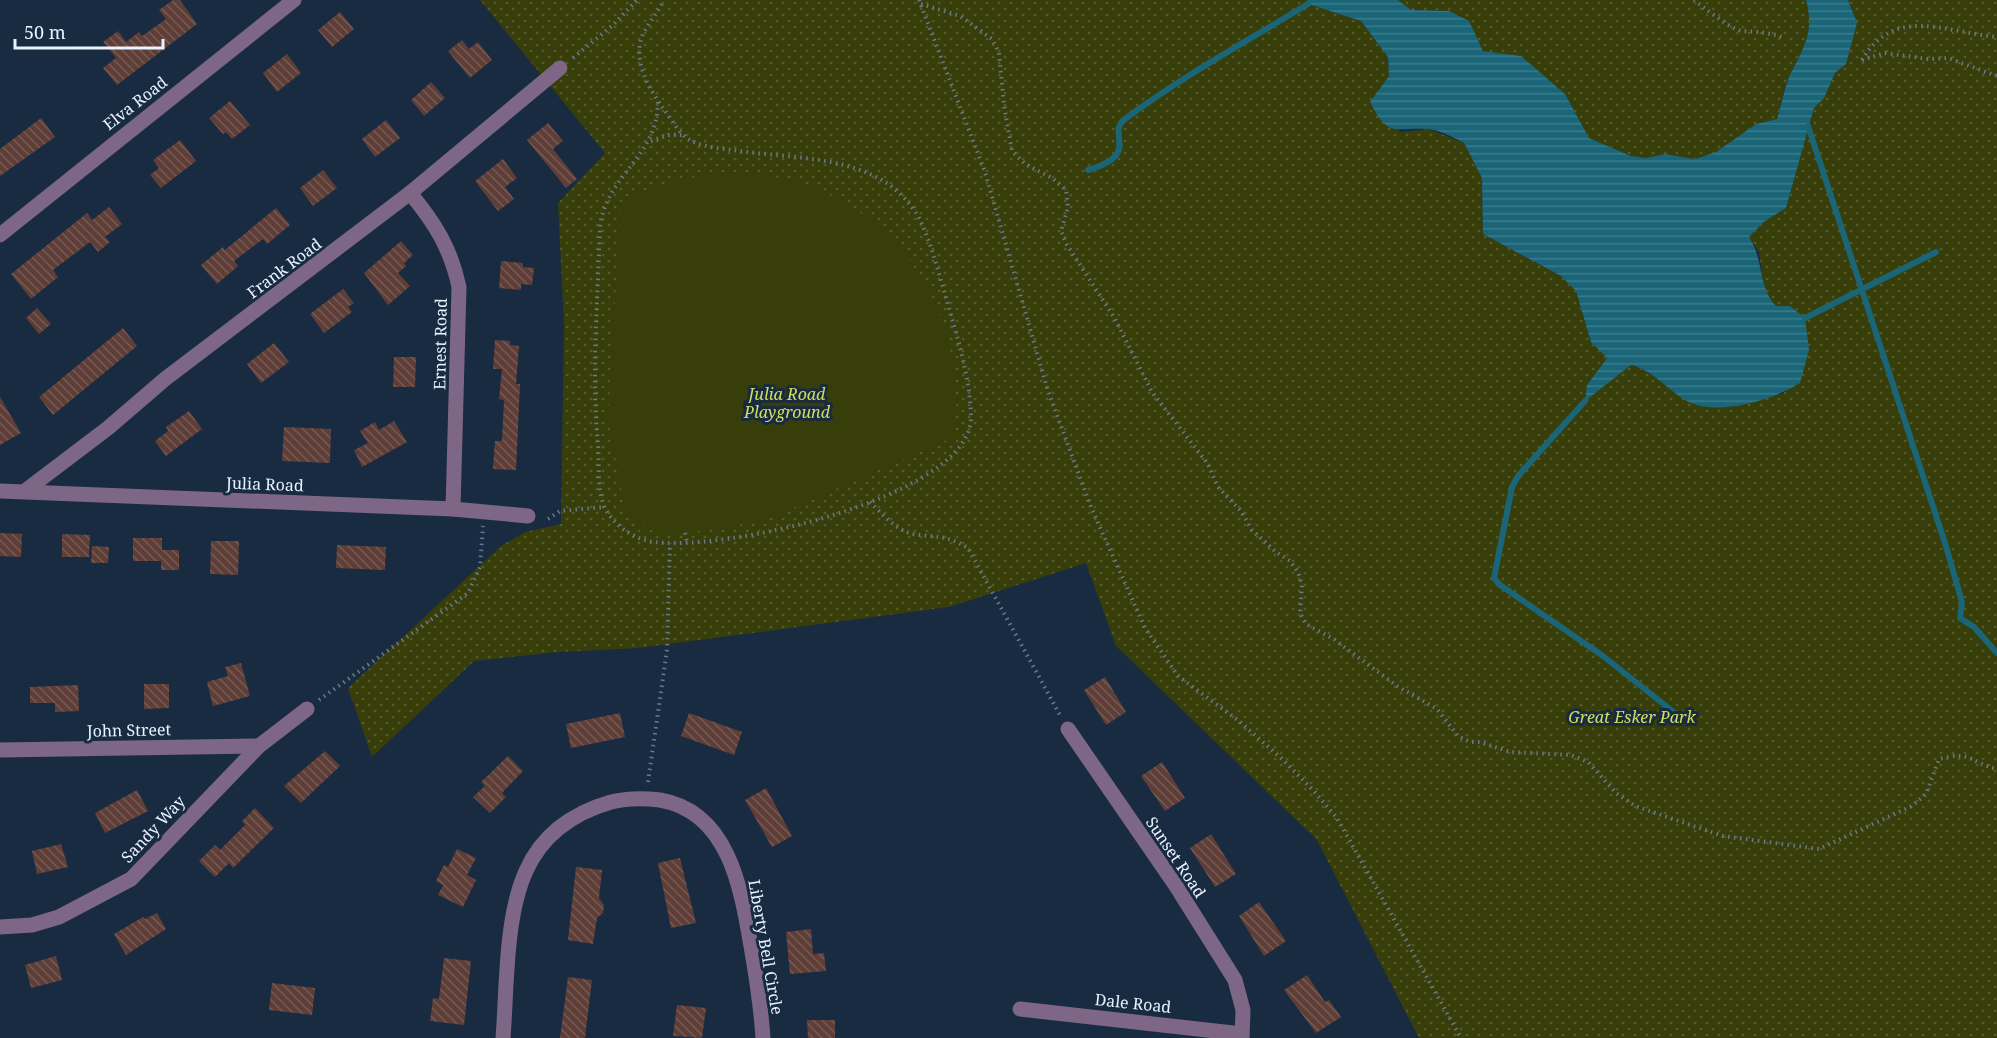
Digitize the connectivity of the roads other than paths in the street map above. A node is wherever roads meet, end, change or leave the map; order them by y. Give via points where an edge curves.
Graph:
1 (294, 0) edge
2 (560, 68) road end
3 (410, 193) junction
4 (0, 235) edge
5 (0, 491) edge
6 (25, 491) junction
7 (453, 509) junction
8 (528, 516) dead end
9 (307, 709) road end
10 (1068, 729) road end
11 (259, 746) junction
12 (0, 750) edge
13 (0, 927) edge
14 (1020, 1009) dead end
15 (1242, 1036) edge
16 (503, 1038) edge
17 (764, 1038) edge

1 - 4 street, Elva Road
2 - 3 street, Frank Road
3 - 6 street, Frank Road
3 - 7 street, Ernest Road via 446,244 459,287
5 - 6 street, Julia Road
6 - 7 street, Julia Road
7 - 8 street, Julia Road
9 - 11 street, Sandy Way
10 - 15 street, Sunset Road via 1235,980 1244,1010
11 - 12 street, John Street
11 - 13 street, Sandy Way via 131,879 59,917 32,925
14 - 15 street, Dale Road
16 - 17 street, Liberty Bell Circle via 518,895 536,851 565,823 590,808 617,800 646,798 675,803 696,814 713,830 728,855 745,913

